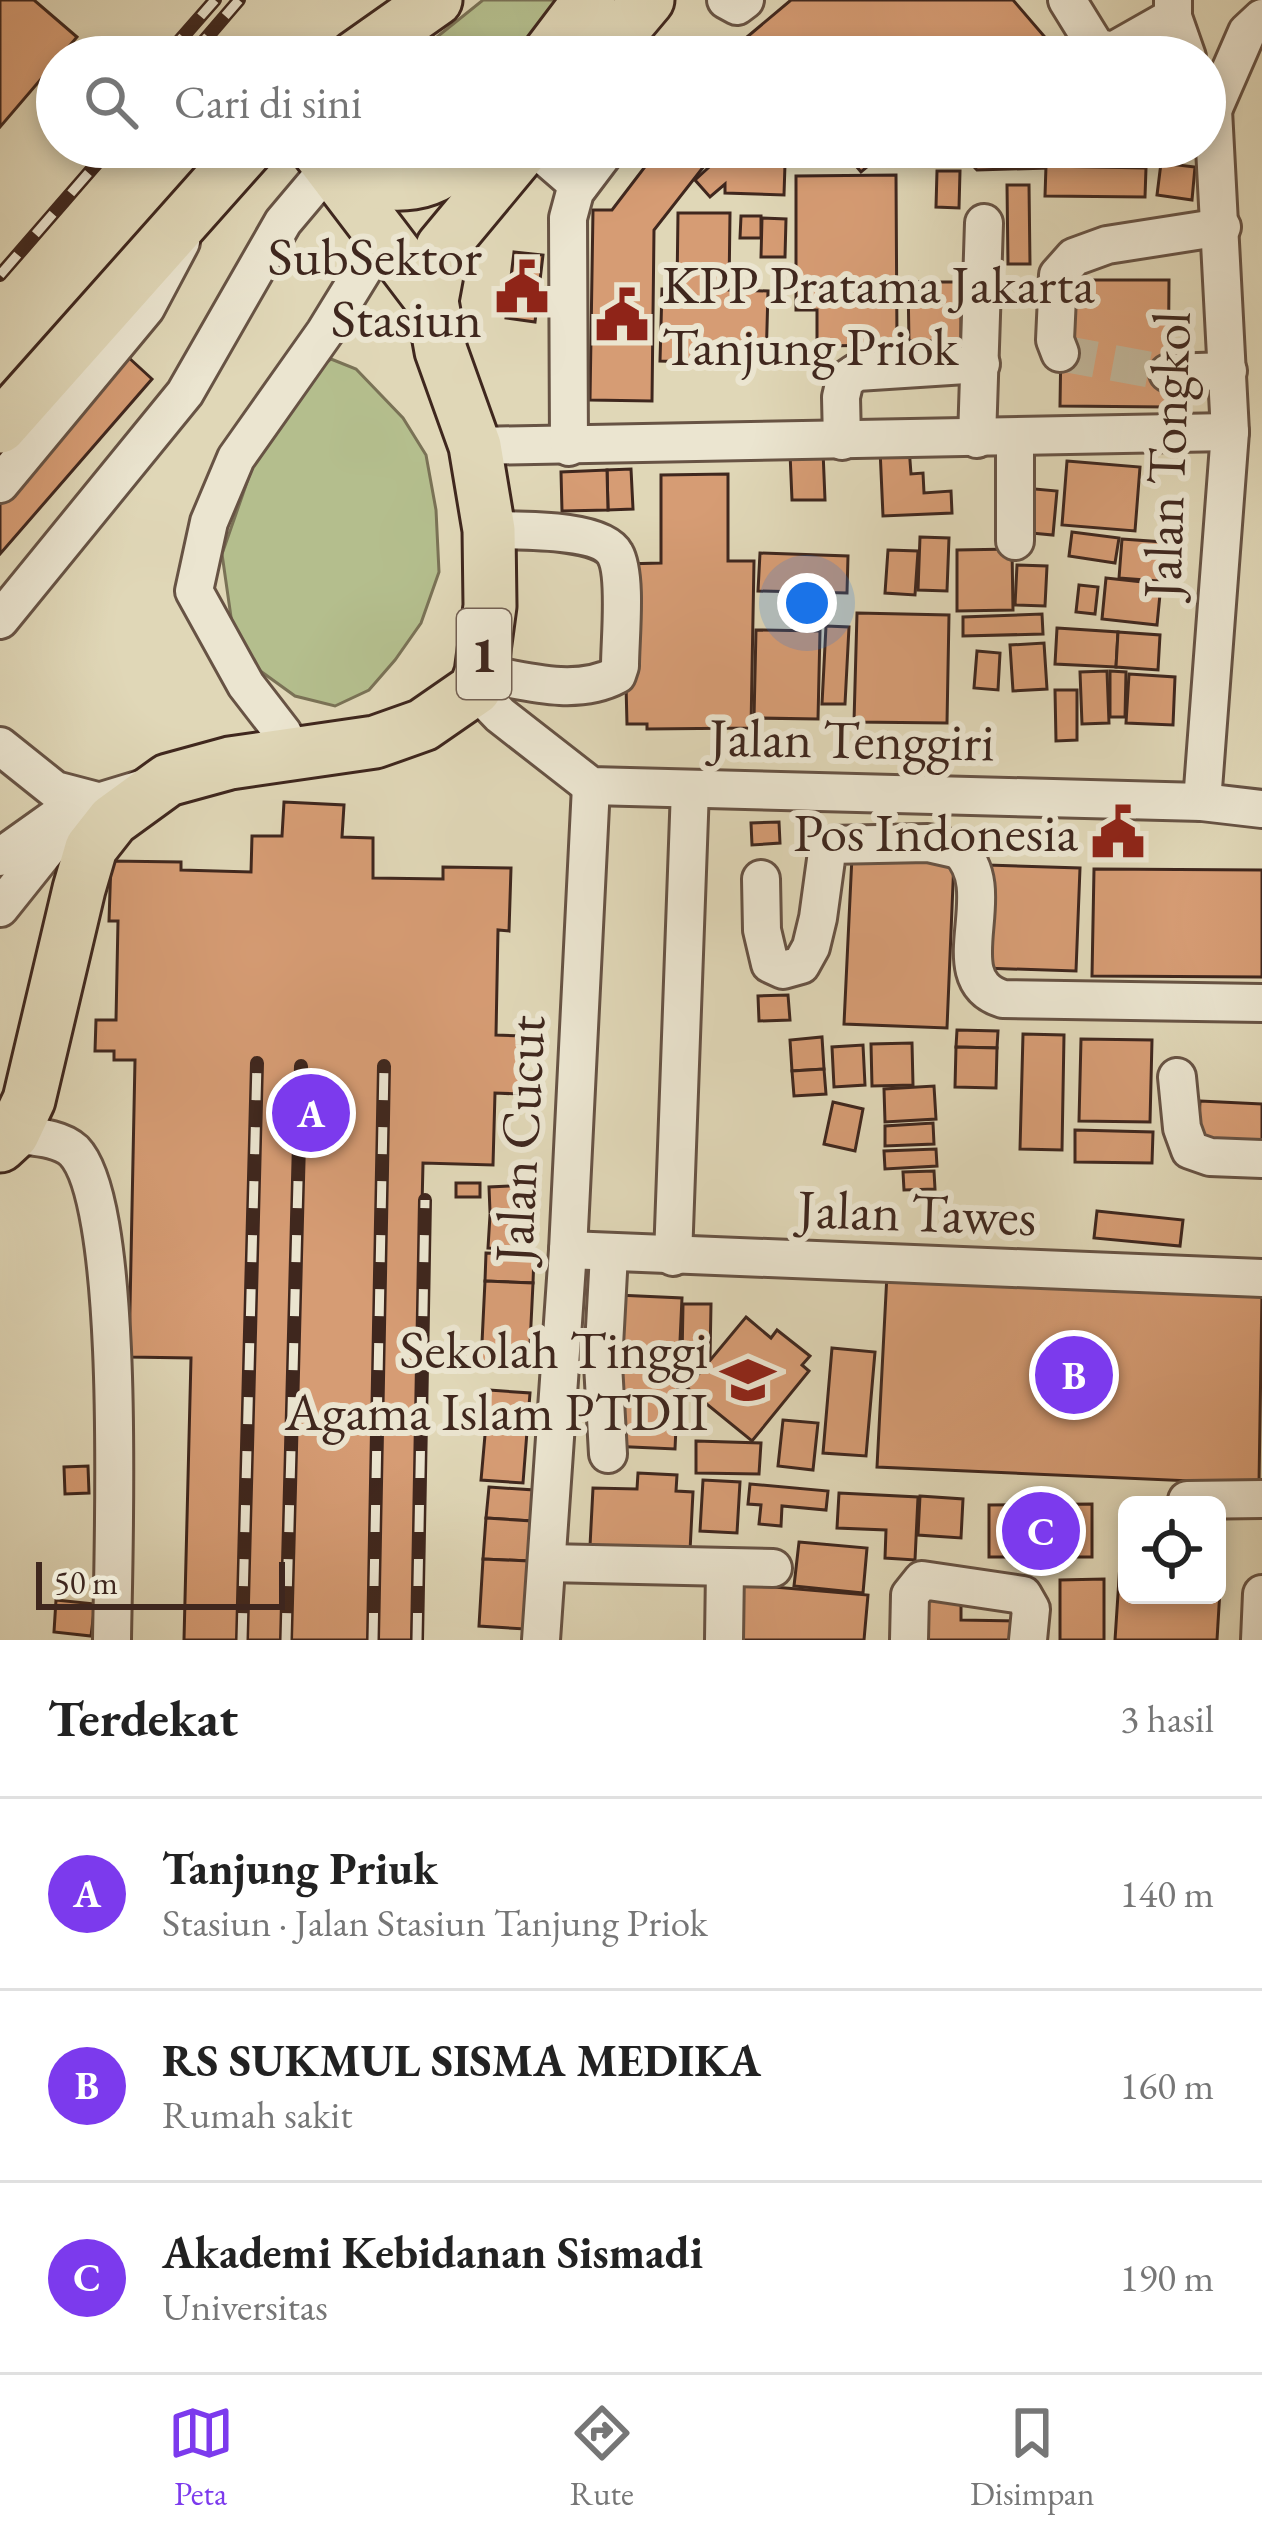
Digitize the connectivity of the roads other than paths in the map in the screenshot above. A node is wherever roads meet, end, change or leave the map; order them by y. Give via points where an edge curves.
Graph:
1 (436, 0) edge
2 (589, 0) edge
3 (648, 0) edge
4 (726, 0) edge
5 (745, 0) edge
6 (1067, 0) edge
7 (1173, 9) edge
8 (1262, 18) edge
9 (385, 36) edge
10 (562, 36) edge
11 (618, 36) edge
12 (1089, 36) edge
13 (1134, 36) edge
14 (1226, 71) edge
15 (229, 168) edge
16 (325, 168) edge
17 (333, 168) edge
18 (342, 168) edge
19 (453, 168) edge
20 (512, 168) edge
21 (556, 168) edge
22 (593, 168) edge
23 (1216, 168) edge
24 (579, 186) junction
25 (203, 195) junction
26 (984, 223) dead end
27 (1222, 227) junction
28 (384, 236) junction
29 (432, 301) junction
30 (1060, 353) dead end
31 (981, 364) junction
32 (1228, 371) junction
33 (1168, 373) tunnel mouth
34 (0, 428) edge
35 (1230, 432) junction
36 (1015, 438) junction
37 (977, 439) junction
38 (842, 440) junction
39 (475, 446) junction
40 (569, 447) junction
41 (0, 484) edge
42 (489, 530) junction
43 (1015, 541) dead end
44 (0, 620) edge
45 (478, 681) junction
46 (0, 746) edge
47 (291, 756) junction
48 (168, 780) junction
49 (591, 786) junction
50 (689, 789) junction
51 (818, 792) junction
52 (100, 801) junction
53 (1202, 802) junction
54 (1262, 809) edge
55 (828, 845) junction
56 (0, 857) edge
57 (761, 880) dead end
58 (0, 908) edge
59 (1262, 1003) edge
60 (1177, 1077) dead end
61 (7, 1140) edge
62 (1262, 1159) edge
63 (568, 1250) junction
64 (609, 1254) junction
65 (673, 1257) junction
66 (1262, 1279) edge
67 (603, 1364) junction
68 (560, 1365) junction
69 (608, 1454) dead end
70 (1226, 1499) edge
71 (1262, 1499) edge
72 (547, 1563) junction
73 (773, 1568) dead end
74 (725, 1569) junction
75 (1262, 1594) edge
76 (112, 1640) edge
77 (541, 1640) edge
78 (724, 1640) edge
79 (909, 1640) edge
80 (1028, 1640) edge
81 (1260, 1640) edge

1 - 9 highway
2 - 10 highway
3 - 11 highway
4 - 5 street
6 - 12 street
7 - 13 street
8 - 14 street, Jalan Tongkol
15 - 25 highway
16 - 44 street via 283,223 185,393
17 - 28 highway
18 - 19 highway via 384,185
20 - 29 highway, 1 via 442,247
21 - 24 street
22 - 24 street
23 - 27 street, Jalan Tongkol
24 - 40 street via 568,218
25 - 34 highway
25 - 41 street via 146,308
26 - 31 street
27 - 30 street via 1074,257 1058,275
27 - 32 street, Jalan Tongkol
28 - 29 highway
28 - 47 street via 236,458 209,522 194,591
29 - 39 highway, 1
31 - 37 street
31 - 38 street via 857,372 841,397
32 - 33 street
32 - 35 street, Jalan Tongkol
35 - 36 street
35 - 53 street, Jalan Tongkol
36 - 37 street
36 - 43 street
37 - 38 street
38 - 40 street
39 - 40 street
39 - 42 highway, 1
42 - 45 highway, 1 via 490,606
42 - 45 street via 564,533 608,545 619,573 620,666 607,680 554,687
45 - 47 highway, 1 via 423,725
45 - 49 street via 500,715
46 - 52 street via 55,790
47 - 48 highway, 1
48 - 52 street
48 - 61 highway, 1 via 113,820 91,848 29,1100
49 - 50 street, Jalan Tenggiri
49 - 63 street, Jalan Cucut
50 - 51 street, Jalan Tenggiri
50 - 65 street
51 - 53 street, Jalan Tenggiri
51 - 55 street
52 - 56 street via 47,821
52 - 58 street via 56,838
53 - 54 street, Jalan Tenggiri
55 - 57 street via 818,918 801,964 770,964
55 - 59 street via 959,850 976,873 976,982 988,994
60 - 62 street via 1190,1150
61 - 76 street via 57,1141 76,1152 92,1190 115,1393
63 - 64 street, Jalan Tawes
63 - 68 street, Jalan Cucut
64 - 65 street, Jalan Tawes
64 - 67 street
65 - 66 street, Jalan Tawes
67 - 68 street
67 - 69 street
68 - 72 street, Jalan Cucut
70 - 71 street
72 - 74 street
72 - 77 street, Jalan Cucut
73 - 74 street
74 - 78 street
75 - 81 street
79 - 80 street via 910,1594 922,1580 1023,1595

